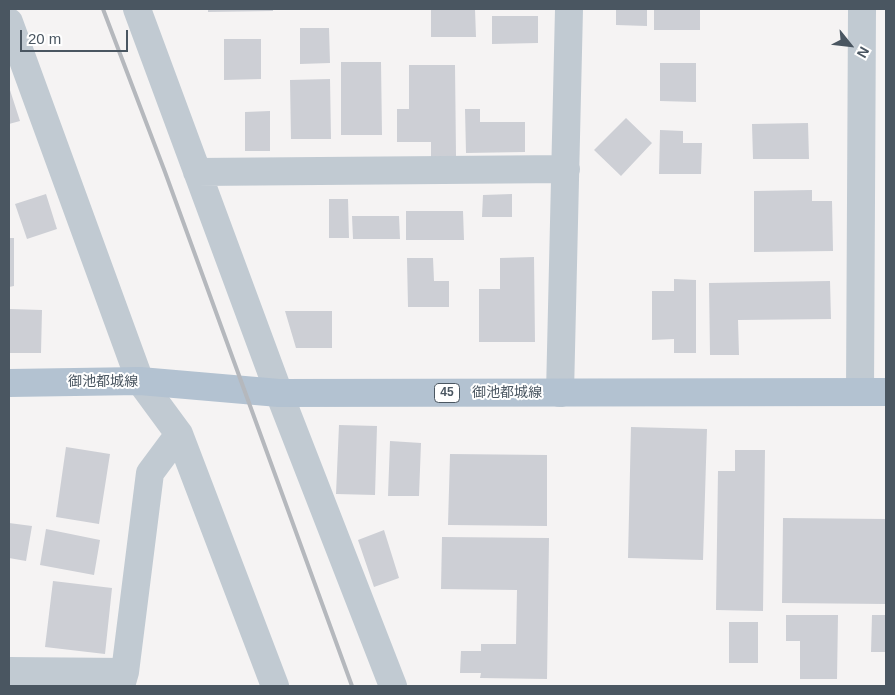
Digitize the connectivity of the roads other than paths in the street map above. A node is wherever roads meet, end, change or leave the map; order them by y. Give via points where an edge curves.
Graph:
1 (137, 9) edge
2 (569, 9) edge
3 (862, 9) edge
4 (9, 22) edge
5 (566, 169) junction
6 (197, 172) junction
7 (140, 382) junction
8 (9, 383) edge
9 (860, 392) junction
10 (886, 392) edge
11 (279, 393) junction
12 (560, 393) junction
13 (179, 434) junction
14 (9, 671) edge
15 (123, 679) edge
16 (275, 686) edge
17 (393, 686) edge

1 - 6 street
2 - 5 street
3 - 9 street
4 - 7 street
5 - 6 street
5 - 12 street
6 - 11 street
7 - 8 main road, 御池都城線 / 45
7 - 11 main road, 御池都城線 / 45
7 - 13 street
9 - 10 main road, 御池都城線 / 45
9 - 12 main road, 御池都城線 / 45
11 - 12 main road, 御池都城線 / 45
11 - 17 street
13 - 15 street via 150,473
13 - 16 street
14 - 15 street

